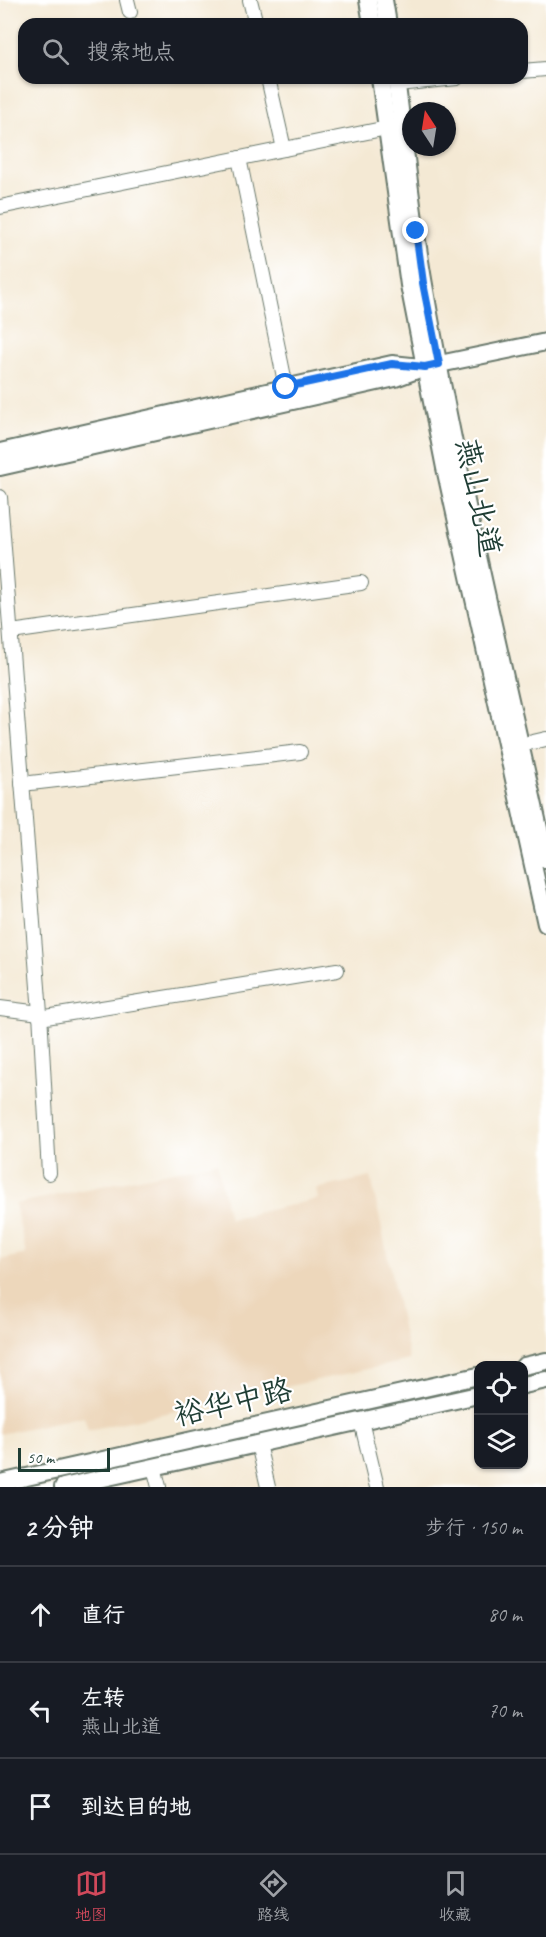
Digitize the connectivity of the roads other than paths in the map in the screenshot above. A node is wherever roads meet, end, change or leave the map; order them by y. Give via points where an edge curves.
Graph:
1 (250, 0) edge
2 (368, 0) edge
3 (384, 0) edge
4 (254, 18) edge
5 (371, 18) edge
6 (387, 18) edge
7 (546, 69) edge
8 (528, 70) edge
9 (269, 84) edge
10 (381, 84) edge
11 (396, 84) edge
12 (387, 128) junction
13 (284, 149) junction
14 (239, 158) junction
15 (0, 207) edge
16 (546, 342) edge
17 (432, 366) junction
18 (286, 387) junction
19 (0, 452) edge
20 (0, 467) edge
21 (0, 496) edge
22 (361, 584) dead end
23 (11, 632) junction
24 (546, 739) edge
25 (520, 745) junction
26 (300, 752) dead end
27 (22, 784) junction
28 (544, 840) edge
29 (546, 860) edge
30 (546, 924) edge
31 (337, 970) dead end
32 (0, 1008) edge
33 (40, 1016) junction
34 (49, 1173) dead end
35 (546, 1360) edge
36 (528, 1365) edge
37 (474, 1377) edge
38 (546, 1380) edge
39 (528, 1384) edge
40 (474, 1396) edge
41 (361, 1421) junction
42 (258, 1444) junction
43 (154, 1467) junction
44 (0, 1483) edge
45 (63, 1487) edge
46 (159, 1487) edge
47 (268, 1487) edge
48 (377, 1487) edge

1 - 4 street
2 - 5 main road
3 - 6 main road
7 - 8 street
9 - 13 street
10 - 12 main road, 燕山北道
11 - 17 main road, 燕山北道
12 - 13 street
12 - 17 main road, 燕山北道 via 409,285
13 - 14 street
14 - 15 street
14 - 18 street
16 - 17 main road
17 - 18 main road via 392,364
17 - 20 main road via 395,378
17 - 25 main road, 燕山北道
17 - 30 main road, 燕山北道 via 444,468
18 - 19 main road
21 - 23 street
22 - 23 street
23 - 27 street
24 - 25 street
25 - 28 main road, 燕山北道
26 - 27 street
27 - 33 street
28 - 29 main road, 燕山北道
31 - 33 street
32 - 33 street
33 - 34 street
35 - 36 main road
37 - 44 main road, 裕华中路
38 - 39 main road
40 - 41 main road, 裕华中路
41 - 42 main road, 裕华中路
41 - 48 street
42 - 43 main road, 裕华中路
42 - 47 street
43 - 45 main road, 裕华中路
43 - 46 street

